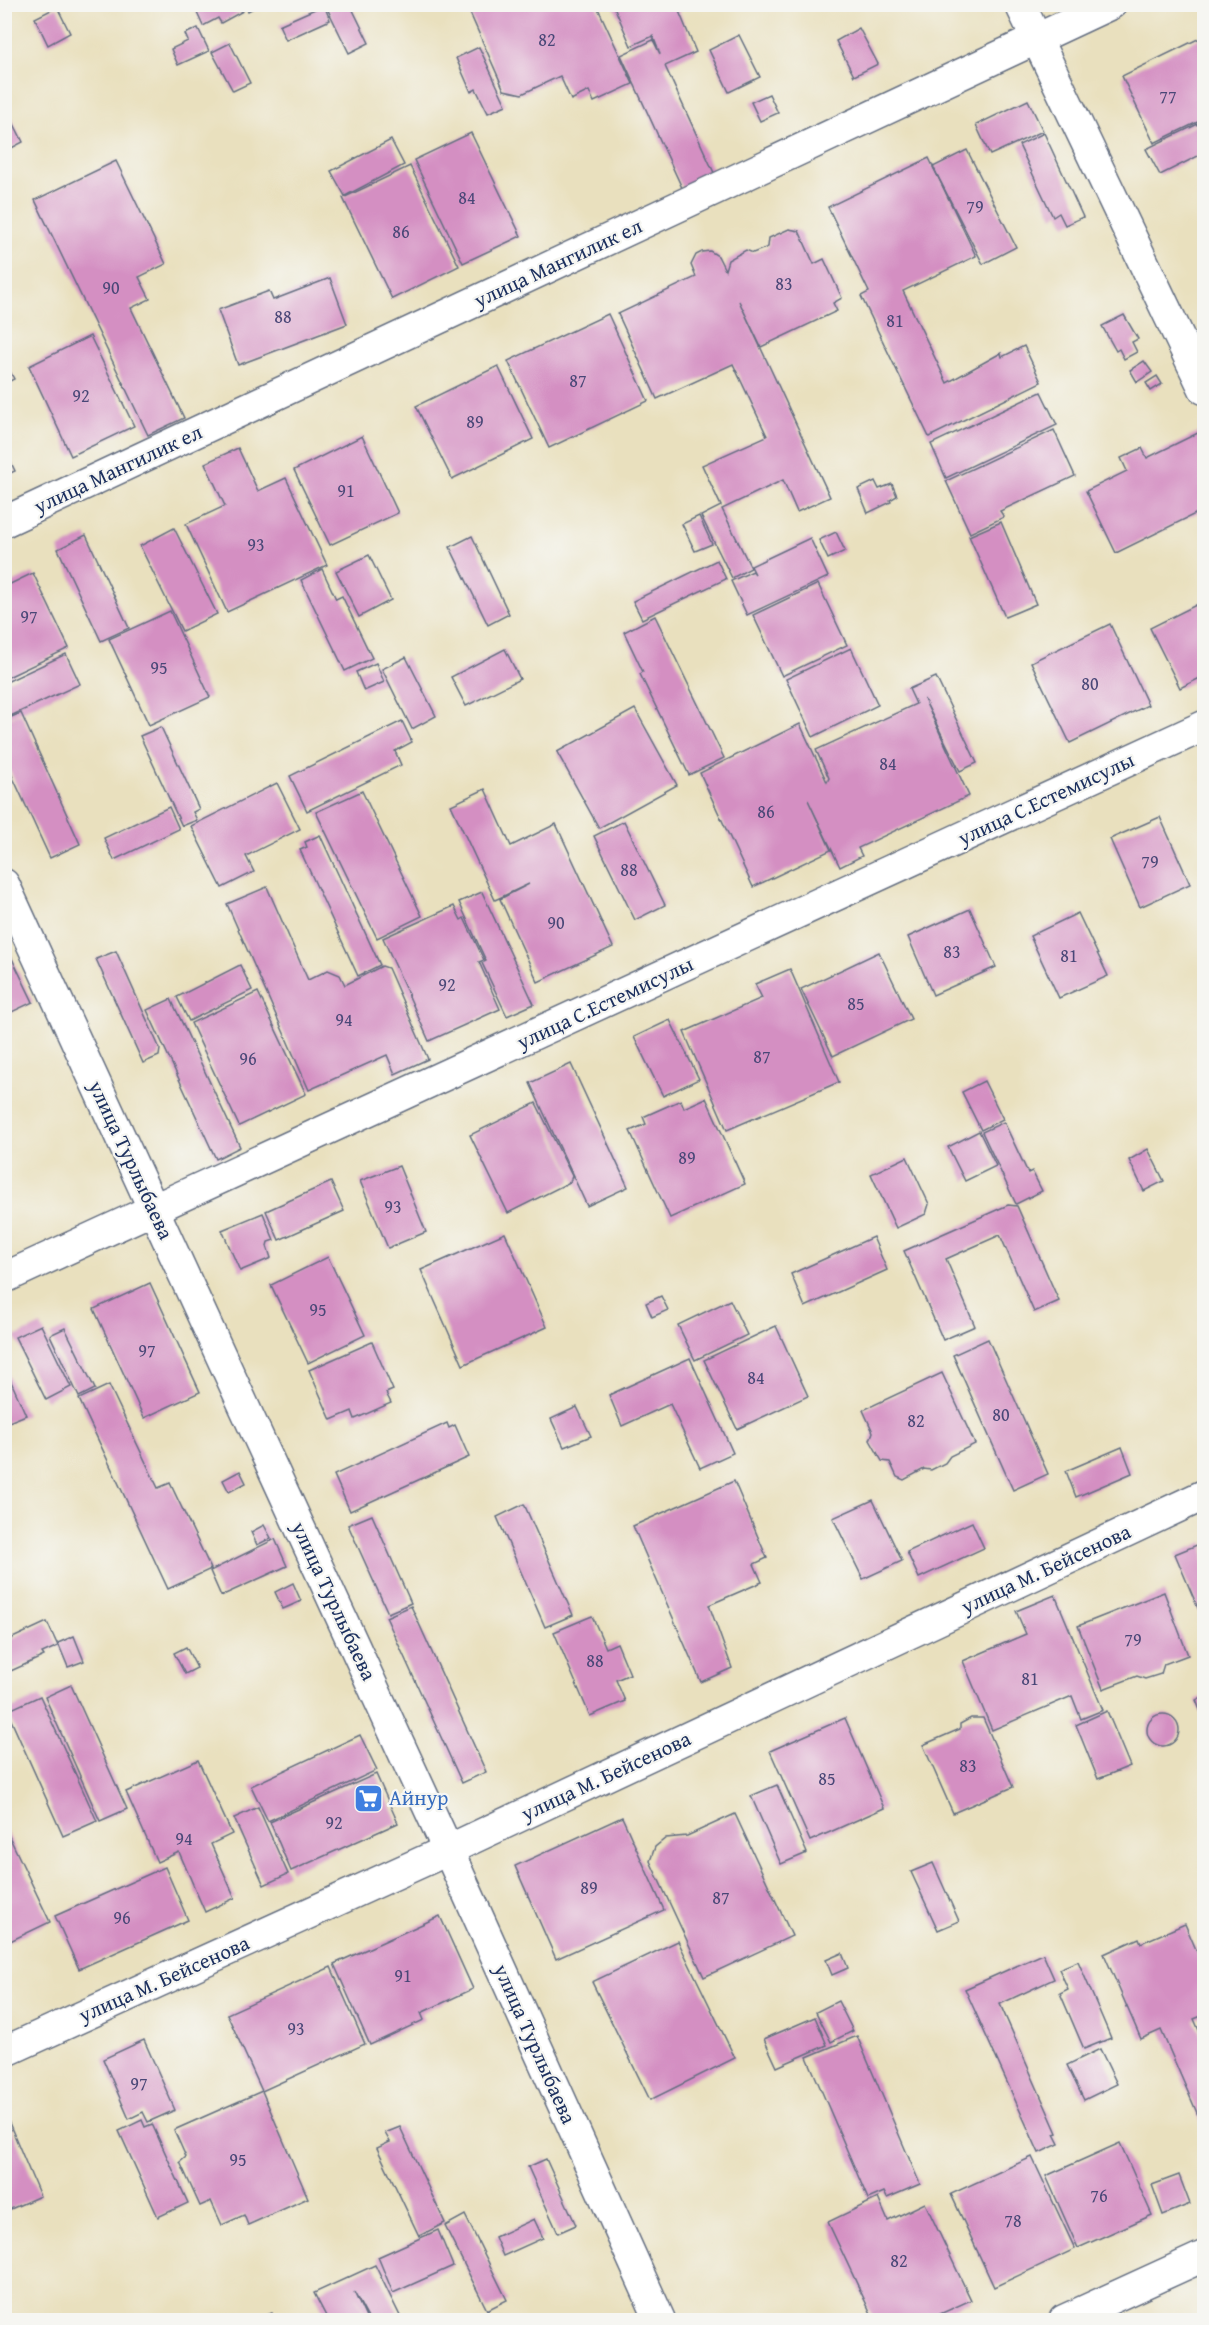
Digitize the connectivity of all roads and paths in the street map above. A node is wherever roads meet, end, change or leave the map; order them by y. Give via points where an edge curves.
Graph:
1 (1020, 4) edge
2 (1111, 4) edge
3 (1035, 40) junction
4 (1204, 389) edge
5 (4, 522) edge
6 (1204, 726) edge
7 (4, 884) edge
8 (154, 1211) junction
9 (4, 1278) edge
10 (1204, 1495) edge
11 (448, 1850) junction
12 (4, 2052) edge
13 (1204, 2256) edge
14 (660, 2320) edge
15 (1064, 2320) edge

1 - 3 street
2 - 3 street, улица Мангилик ел
3 - 4 street
3 - 5 street, улица Мангилик ел
6 - 8 street, улица С.Естемисулы
7 - 8 street, улица Турлыбаева
8 - 9 street, улица С.Естемисулы
8 - 11 street, улица Турлыбаева
10 - 11 street, улица М. Бейсенова
11 - 12 street, улица М. Бейсенова
11 - 14 street, улица Турлыбаева
13 - 15 street

